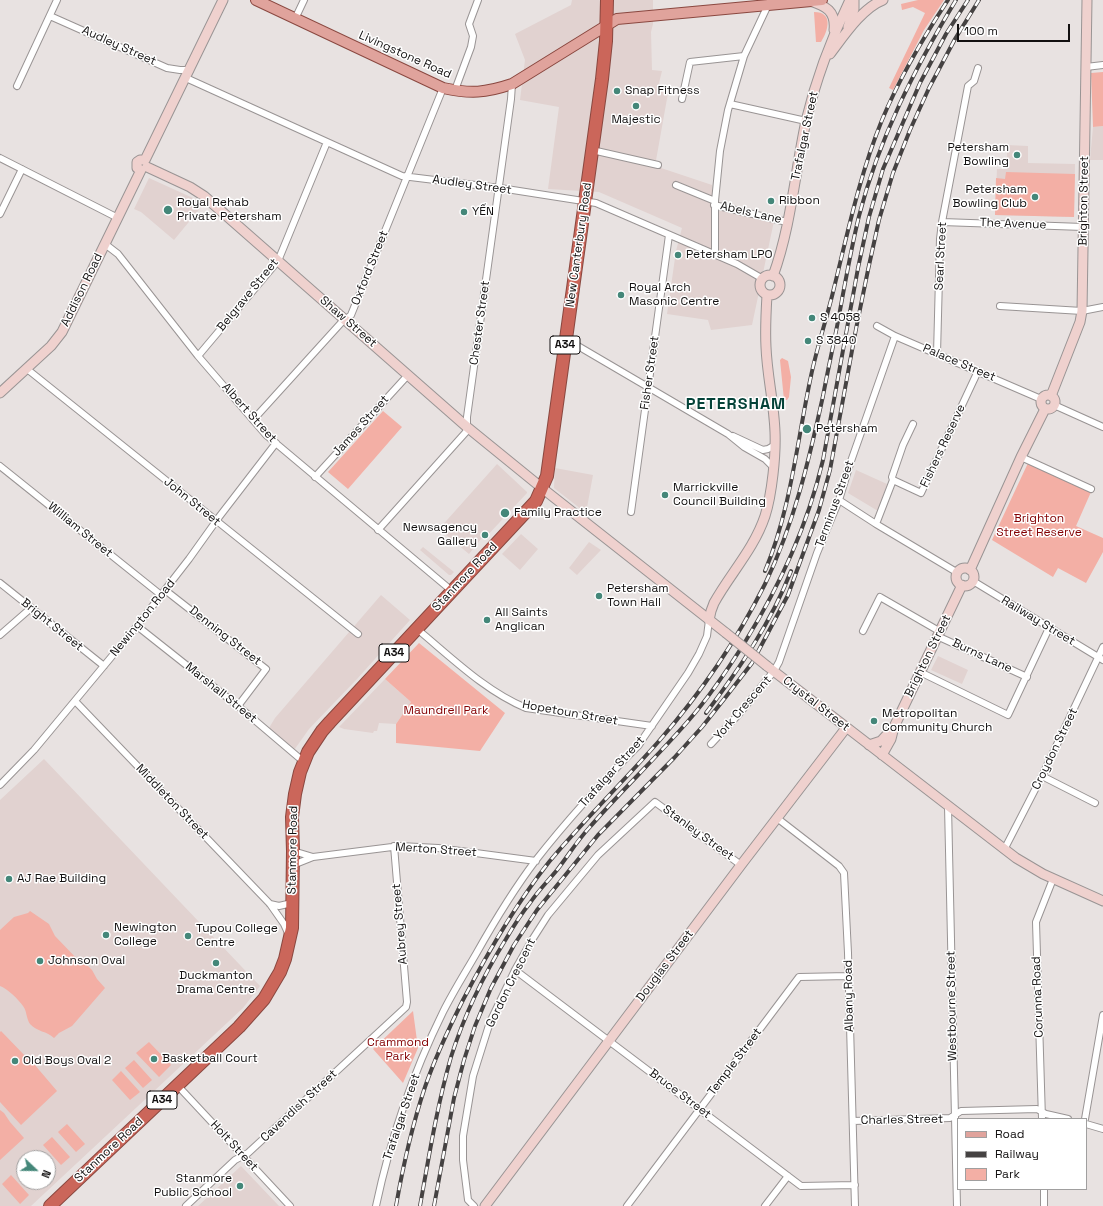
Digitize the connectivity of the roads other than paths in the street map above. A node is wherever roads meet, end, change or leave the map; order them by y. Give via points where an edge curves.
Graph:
1 (57, 0) edge
2 (223, 0) edge
3 (256, 0) edge
4 (304, 0) edge
5 (478, 0) edge
6 (607, 0) edge
7 (822, 0) edge
8 (850, 0) edge
9 (854, 0) edge
10 (882, 0) edge
11 (1087, 0) edge
12 (809, 1) junction
13 (768, 5) junction
14 (50, 16) junction
15 (295, 19) junction
16 (607, 25) junction
17 (847, 30) junction
18 (833, 36) junction
19 (744, 56) junction
20 (824, 62) junction
21 (1103, 65) edge
22 (1086, 67) junction
23 (978, 68) dead end
24 (188, 74) junction
25 (512, 84) junction
26 (17, 86) dead end
27 (443, 88) junction
28 (455, 90) junction
29 (682, 99) dead end
30 (730, 104) junction
31 (806, 121) junction
32 (327, 142) junction
33 (592, 150) junction
34 (0, 158) edge
35 (658, 165) dead end
36 (144, 166) junction
37 (22, 169) junction
38 (407, 176) junction
39 (676, 185) dead end
40 (500, 188) junction
41 (586, 201) junction
42 (714, 203) junction
43 (0, 214) edge
44 (118, 218) junction
45 (787, 222) junction
46 (942, 222) junction
47 (1083, 227) junction
48 (670, 235) junction
49 (106, 244) junction
50 (716, 254) junction
51 (278, 261) junction
52 (774, 276) junction
53 (763, 279) junction
54 (767, 295) junction
55 (1000, 306) dead end
56 (1103, 307) edge
57 (1082, 311) junction
58 (346, 320) junction
59 (877, 326) dead end
60 (895, 336) junction
61 (566, 339) junction
62 (937, 354) junction
63 (198, 356) junction
64 (26, 369) junction
65 (978, 371) junction
66 (408, 375) junction
67 (648, 387) junction
68 (1, 389) edge
69 (1051, 396) junction
70 (1041, 399) junction
71 (1054, 405) junction
72 (1045, 409) junction
73 (253, 420) junction
74 (913, 424) dead end
75 (467, 427) junction
76 (1103, 427) edge
77 (728, 434) junction
78 (276, 443) junction
79 (775, 445) junction
80 (1021, 457) junction
81 (0, 466) edge
82 (773, 467) junction
83 (315, 477) junction
84 (893, 480) junction
85 (542, 488) junction
86 (1091, 489) dead end
87 (839, 500) junction
88 (630, 512) dead end
89 (216, 522) junction
90 (876, 524) junction
91 (378, 530) junction
92 (970, 570) junction
93 (958, 573) junction
94 (973, 581) junction
95 (0, 583) edge
96 (962, 585) junction
97 (165, 590) junction
98 (452, 591) junction
99 (161, 595) junction
100 (31, 608) junction
101 (709, 620) junction
102 (137, 626) junction
103 (1049, 628) junction
104 (417, 629) junction
105 (863, 631) dead end
106 (358, 634) dead end
107 (938, 634) junction
108 (0, 635) edge
109 (1103, 647) edge
110 (1101, 659) edge
111 (104, 666) junction
112 (771, 669) junction
113 (920, 672) junction
114 (1027, 677) junction
115 (75, 701) junction
116 (238, 706) junction
117 (652, 726) junction
118 (894, 727) junction
119 (846, 728) junction
120 (711, 744) dead end
121 (869, 745) junction
122 (882, 754) junction
123 (304, 762) junction
124 (1042, 776) junction
125 (0, 785) edge
126 (655, 802) joint
127 (1095, 803) dead end
128 (948, 806) junction
129 (777, 818) junction
130 (394, 846) junction
131 (1004, 850) junction
132 (293, 851) junction
133 (313, 857) junction
134 (536, 861) junction
135 (293, 865) junction
136 (741, 865) junction
137 (1053, 879) junction
138 (1103, 900) edge
139 (292, 903) junction
140 (270, 904) junction
141 (290, 937) junction
142 (515, 970) junction
143 (849, 976) junction
144 (407, 1002) joint
145 (1103, 1014) edge
146 (608, 1041) junction
147 (178, 1086) junction
148 (699, 1109) junction
149 (1042, 1112) junction
150 (955, 1115) junction
151 (1042, 1118) edge
152 (1064, 1118) edge
153 (1085, 1118) edge
154 (853, 1121) junction
155 (1087, 1124) edge
156 (1103, 1129) edge
157 (243, 1156) junction
158 (788, 1176) junction
159 (855, 1185) junction
160 (1044, 1190) edge
161 (50, 1206) edge
162 (186, 1206) edge
163 (290, 1206) edge
164 (376, 1206) edge
165 (474, 1206) edge
166 (485, 1206) edge
167 (627, 1206) edge
168 (765, 1206) edge
169 (855, 1206) edge
170 (957, 1206) edge
171 (1044, 1206) edge

1 - 14 street
2 - 24 street, Addison Road
3 - 15 main road, Livingstone Road
4 - 15 street
5 - 28 street via 469,24 473,36 471,47
6 - 16 highway, New Canterbury Road / A34
7 - 12 main road, Livingstone Road
8 - 18 street, Trafalgar Street
9 - 17 street via 854,9
10 - 17 street via 871,6
11 - 22 street, Brighton Street
12 - 13 main road, Livingstone Road
12 - 18 street via 832,13
13 - 16 main road, Livingstone Road via 622,18
13 - 19 street
14 - 24 street, Audley Street via 167,68
14 - 26 street
15 - 27 main road, Livingstone Road
16 - 25 main road, Livingstone Road
16 - 33 highway, New Canterbury Road / A34
17 - 20 street
18 - 20 street, Trafalgar Street
19 - 29 street via 690,62
19 - 30 street
20 - 31 street, Trafalgar Street
21 - 22 street
22 - 47 street, Brighton Street
23 - 46 street, Searl Street via 974,81 968,86
24 - 32 street, Audley Street
24 - 36 street, Addison Road
25 - 28 main road, Livingstone Road via 474,92
25 - 40 street, Chester Street
27 - 28 main road, Livingstone Road
27 - 38 street, Oxford Street
30 - 31 street
30 - 42 street via 720,151
31 - 45 street, Trafalgar Street
32 - 38 street, Audley Street via 392,172
32 - 51 street, Belgrave Street
33 - 35 street
33 - 41 highway, New Canterbury Road / A34
34 - 37 street
36 - 44 street, Addison Road
36 - 51 street, Shaw Street via 198,191
37 - 43 street
37 - 44 street
38 - 40 street, Audley Street
38 - 58 street, Oxford Street via 351,315
39 - 42 street, Abels Lane
40 - 41 street, Audley Street
40 - 75 street, Chester Street
41 - 48 street, Audley Street
41 - 61 highway, New Canterbury Road / A34
42 - 45 street, Abels Lane
42 - 50 street
44 - 49 street, Addison Road
45 - 52 street, Trafalgar Street
46 - 47 street, The Avenue
46 - 62 street, Searl Street
47 - 57 street, Brighton Street
48 - 50 street, Audley Street
48 - 67 street, Fisher Street
49 - 63 street, Albert Street via 118,254
49 - 64 street, Addison Road via 62,332
50 - 53 street, Audley Street
51 - 58 street, Shaw Street
51 - 63 street, Belgrave Street
52 - 53 street
52 - 54 street via 778,280 779,289
53 - 54 street via 761,289
54 - 79 street, Trafalgar Street via 766,348
55 - 57 street
56 - 57 street
57 - 69 street, Brighton Street
58 - 66 street, Shaw Street
58 - 73 street, Oxford Street
59 - 60 street, Palace Street
60 - 62 street, Palace Street
60 - 87 street, Terminus Street
61 - 67 street
61 - 85 highway, New Canterbury Road / A34 via 547,476
62 - 65 street, Palace Street
63 - 73 street, Albert Street
64 - 68 street, Addison Road
64 - 89 street, John Street
65 - 70 street, Palace Street
65 - 84 street, Fishers Reserve via 921,493
66 - 75 street, Shaw Street
66 - 83 street, James Street
67 - 77 street
67 - 88 street, Fisher Street
69 - 70 street via 1046,395
69 - 71 street
70 - 72 street
71 - 72 street
71 - 76 street
72 - 80 street
73 - 78 street, Albert Street
74 - 84 street via 903,445
75 - 85 street, Shaw Street
75 - 91 street via 466,432
77 - 79 street via 763,450
77 - 82 street
78 - 83 street, Albert Street
78 - 89 street, Newington Road
79 - 82 street, Trafalgar Street
80 - 86 street
80 - 92 street
81 - 99 street, William Street
82 - 101 street, Trafalgar Street via 762,523 714,603
83 - 91 street, Albert Street
84 - 90 street
85 - 98 highway, Stanmore Road / A34 via 536,501
85 - 101 street, Crystal Street
87 - 90 street
87 - 112 street, Terminus Street via 817,553 784,650
89 - 97 street, Newington Road
89 - 106 street, John Street
90 - 93 street
91 - 98 street, Albert Street
92 - 93 street via 965,568
92 - 94 street via 974,576
93 - 96 street via 957,580
94 - 96 street via 967,586
94 - 103 street, Railway Street
95 - 100 street, Bright Street
96 - 107 street, Brighton Street
97 - 99 street, Newington Road
97 - 116 street, Denning Street via 266,669
98 - 104 highway, Stanmore Road / A34
99 - 102 street, Newington Road
100 - 108 street
100 - 111 street, Bright Street
101 - 112 street, Crystal Street, bridge
101 - 117 street, Trafalgar Street via 702,650
102 - 111 street, Newington Road
102 - 116 street, Marshall Street
103 - 110 street, Railway Street
103 - 114 street
104 - 117 street, Hopetoun Street via 483,684 516,704 526,708
104 - 123 highway, Stanmore Road / A34 via 322,731
105 - 107 street, Burns Lane via 880,597
107 - 113 street, Brighton Street
107 - 114 street, Burns Lane
109 - 110 street, Croydon Street
110 - 124 street, Croydon Street
111 - 115 street, Newington Road
112 - 119 street, Crystal Street
112 - 120 street, York Crescent via 739,714
113 - 114 street via 1008,715
113 - 118 street, Brighton Street
115 - 125 street, Newington Road via 34,750
115 - 140 street, Middleton Street
116 - 123 street, Marshall Street
117 - 134 street, Trafalgar Street via 639,745 582,805
118 - 121 street, Brighton Street via 884,738
118 - 122 street, Brighton Street via 892,739
119 - 121 street, Crystal Street
119 - 129 street, Douglas Street
121 - 122 street, Crystal Street
122 - 128 street, Crystal Street
123 - 132 highway, Stanmore Road / A34 via 293,804
124 - 127 street
124 - 131 street, Croydon Street
126 - 136 street, Stanley Street
126 - 142 street, Gordon Crescent via 598,855 548,915
128 - 131 street, Crystal Street
128 - 150 street, Westbourne Street
129 - 136 street, Douglas Street
129 - 143 street, Albany Road via 839,866 844,873
130 - 133 street, Merton Street
130 - 134 street, Merton Street via 438,848
130 - 144 street, Aubrey Street
131 - 137 street, Crystal Street via 1028,867
132 - 133 street, Merton Street
132 - 135 highway, Stanmore Road / A34
133 - 135 street, Merton Street
134 - 164 street, Trafalgar Street via 488,932 434,1029 398,1122
135 - 139 highway, Stanmore Road / A34
136 - 146 street, Douglas Street
137 - 138 street, Crystal Street
137 - 149 street, Corunna Road via 1036,922
139 - 140 street via 283,906
139 - 141 highway, Stanmore Road / A34
140 - 141 street, Middleton Street
141 - 147 highway, Stanmore Road / A34 via 280,972 264,1000
142 - 146 street, Bruce Street
142 - 165 street, Gordon Crescent via 490,1022 473,1076 463,1136 468,1200
143 - 148 street, Temple Street via 799,977
143 - 154 street, Albany Road
144 - 157 street, Cavendish Street via 403,1010
145 - 153 street
146 - 148 street, Bruce Street
146 - 166 street, Douglas Street
147 - 157 street, Holt Street
147 - 161 highway, Stanmore Road / A34
148 - 158 street, Bruce Street
148 - 167 street, Temple Street
149 - 150 street, Charles Street via 1037,1109 960,1111
149 - 151 street, Corunna Road
149 - 152 street, Charles Street
150 - 154 street, Charles Street via 950,1118
150 - 170 street, Westbourne Street
154 - 159 street, Albany Road
155 - 156 street
157 - 162 street, Cavendish Street via 235,1160
157 - 163 street, Holt Street
158 - 159 street, Bruce Street via 801,1186
158 - 168 street
159 - 169 street, Albany Road
160 - 171 street

